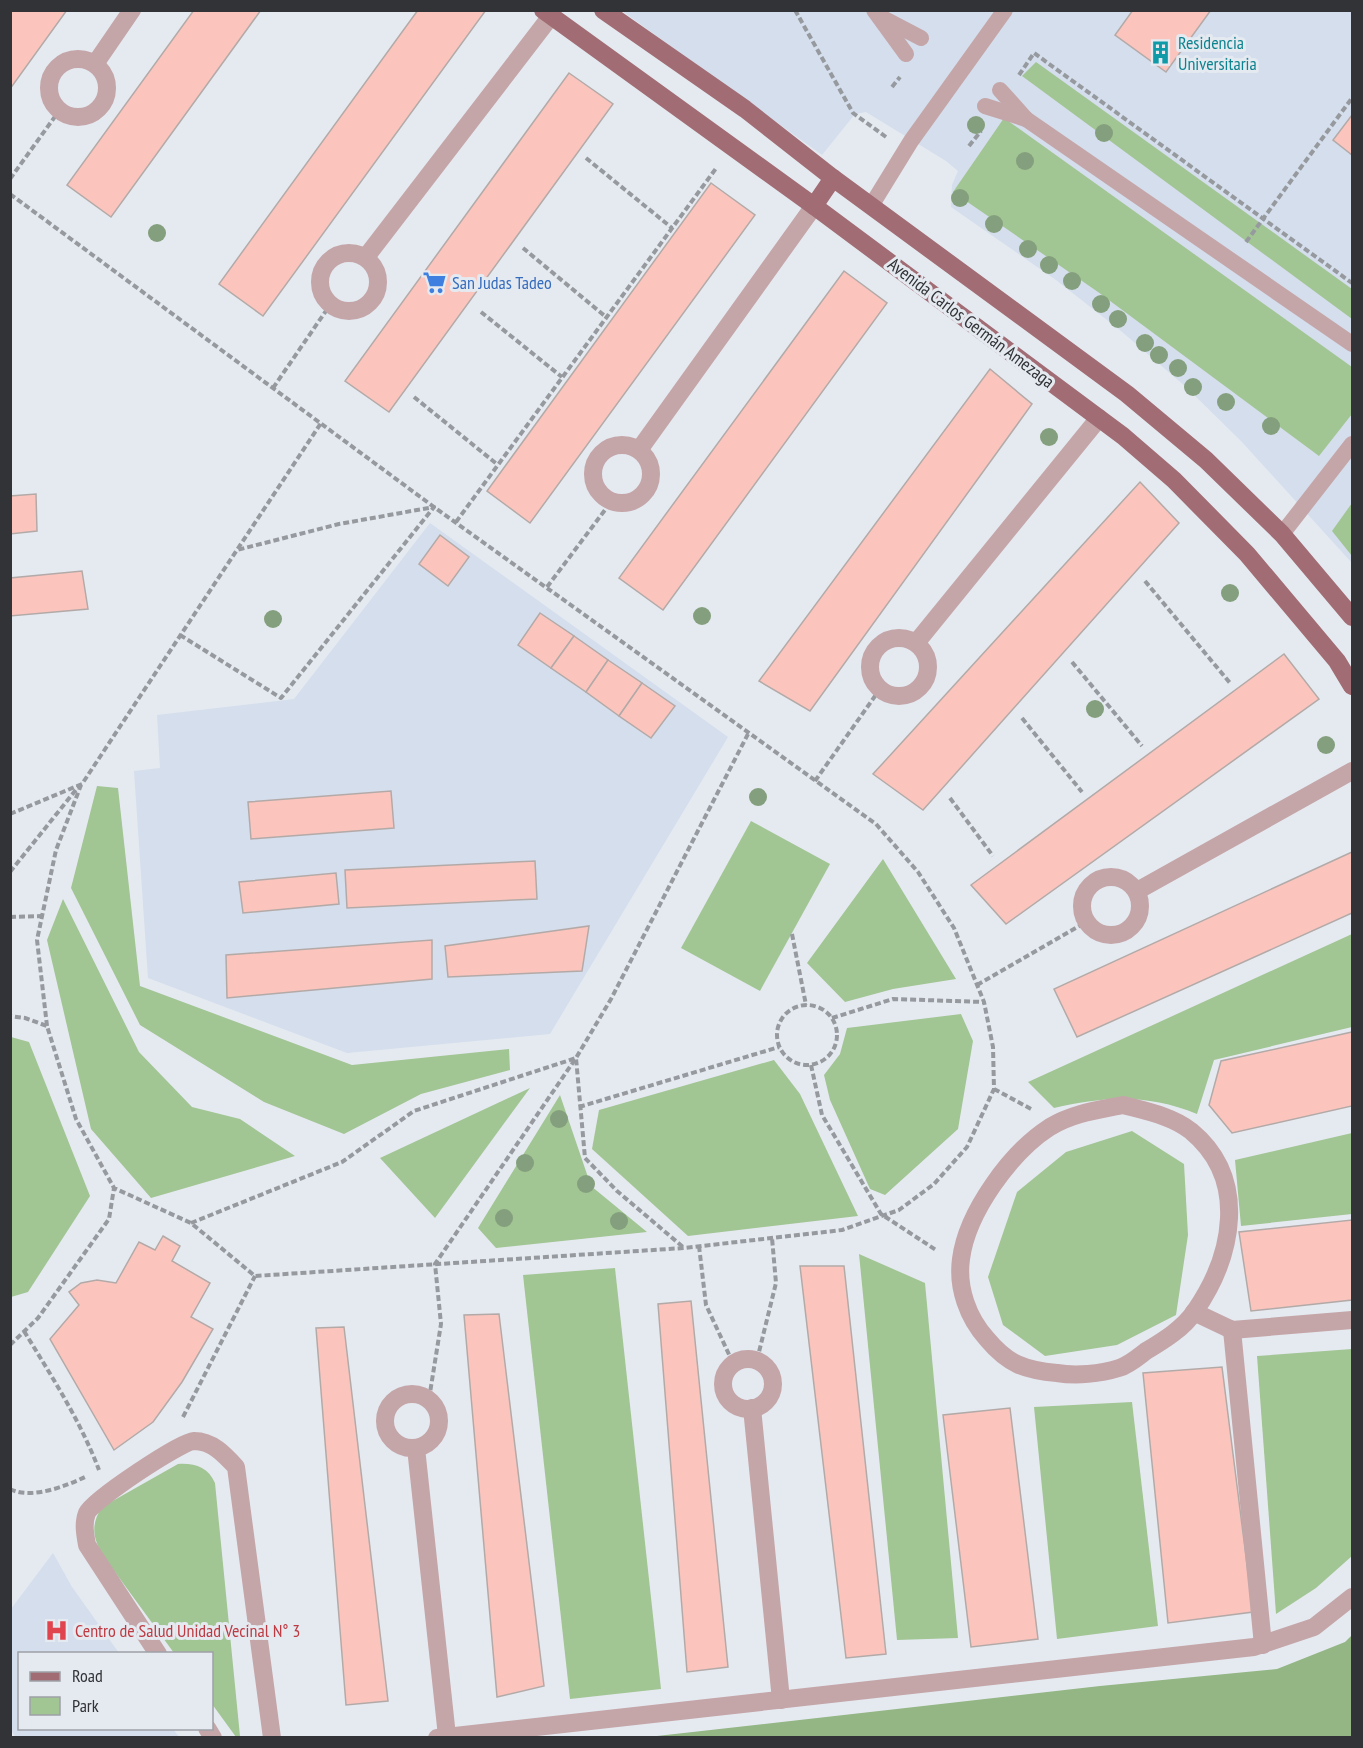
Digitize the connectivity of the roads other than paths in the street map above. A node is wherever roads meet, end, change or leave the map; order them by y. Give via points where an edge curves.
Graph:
1 (132, 10) edge
2 (603, 10) edge
3 (1005, 10) edge
4 (547, 13) edge
5 (876, 13) edge
6 (921, 38) dead end
7 (906, 54) dead end
8 (95, 64) junction
9 (1000, 90) dead end
10 (985, 106) dead end
11 (1026, 119) junction
12 (833, 178) junction
13 (814, 206) junction
14 (871, 206) junction
15 (366, 258) junction
16 (1353, 344) edge
17 (1099, 418) junction
18 (1353, 444) edge
19 (639, 450) junction
20 (1282, 534) junction
21 (1353, 617) edge
22 (916, 643) junction
23 (1353, 686) edge
24 (1353, 771) edge
25 (1137, 891) junction
26 (1194, 1312) junction
27 (1353, 1320) edge
28 (1232, 1330) junction
29 (752, 1408) junction
30 (416, 1448) junction
31 (1353, 1598) edge
32 (1263, 1645) junction
33 (157, 1652) edge
34 (781, 1700) junction
35 (272, 1737) edge
36 (442, 1737) edge

1 - 8 street
2 - 12 main road, Avenida Carlos Germán Amezaga via 737,104
3 - 14 lane
4 - 13 main road, Avenida Carlos Germán Amezaga
4 - 15 street
5 - 6 lane
5 - 7 lane
8 - 8 street via 76,58 52,74 49,94 59,111 68,116 86,116 102,106 108,88 102,70
9 - 11 lane
10 - 11 lane
11 - 16 lane
12 - 13 main road
12 - 14 main road, Avenida Carlos Germán Amezaga
13 - 17 main road, Avenida Carlos Germán Amezaga
13 - 19 street
14 - 20 main road, Avenida Carlos Germán Amezaga via 1127,394 1206,460
15 - 15 street via 347,252 328,260 320,278 330,305 357,310 372,300 378,282 373,264
17 - 22 street
17 - 23 main road, Avenida Carlos Germán Amezaga via 1173,480 1247,554 1337,661
18 - 20 lane
19 - 19 street via 620,445 595,461 593,481 611,502 621,504 639,499 650,484 650,465
20 - 21 main road, Avenida Carlos Germán Amezaga
22 - 22 street via 897,637 878,645 872,653 870,673 880,689 907,695 922,684 927,657
24 - 25 street
25 - 25 street via 1117,878 1098,880 1090,886 1082,903 1086,922 1101,934 1120,935 1128,931 1139,915
26 - 26 street via 1168,1338 1120,1368 1073,1375 1029,1371 1001,1356 977,1327 963,1295 961,1259 972,1225 994,1182 1023,1149 1050,1127 1081,1113 1124,1105 1160,1114 1191,1131 1215,1160 1230,1193 1229,1231 1219,1267
26 - 28 street
27 - 28 street
28 - 32 street
29 - 29 street via 735,1406 724,1393 723,1376 733,1363 749,1358 770,1371 773,1386 766,1401
29 - 34 street
30 - 30 street via 425,1445 437,1432 439,1414 429,1399 403,1395 386,1414 385,1424 393,1439 407,1448
30 - 36 street
31 - 32 street via 1314,1627
32 - 34 street
33 - 35 street via 87,1545 87,1513 95,1502 191,1441 208,1444 223,1452 236,1467
34 - 36 street

